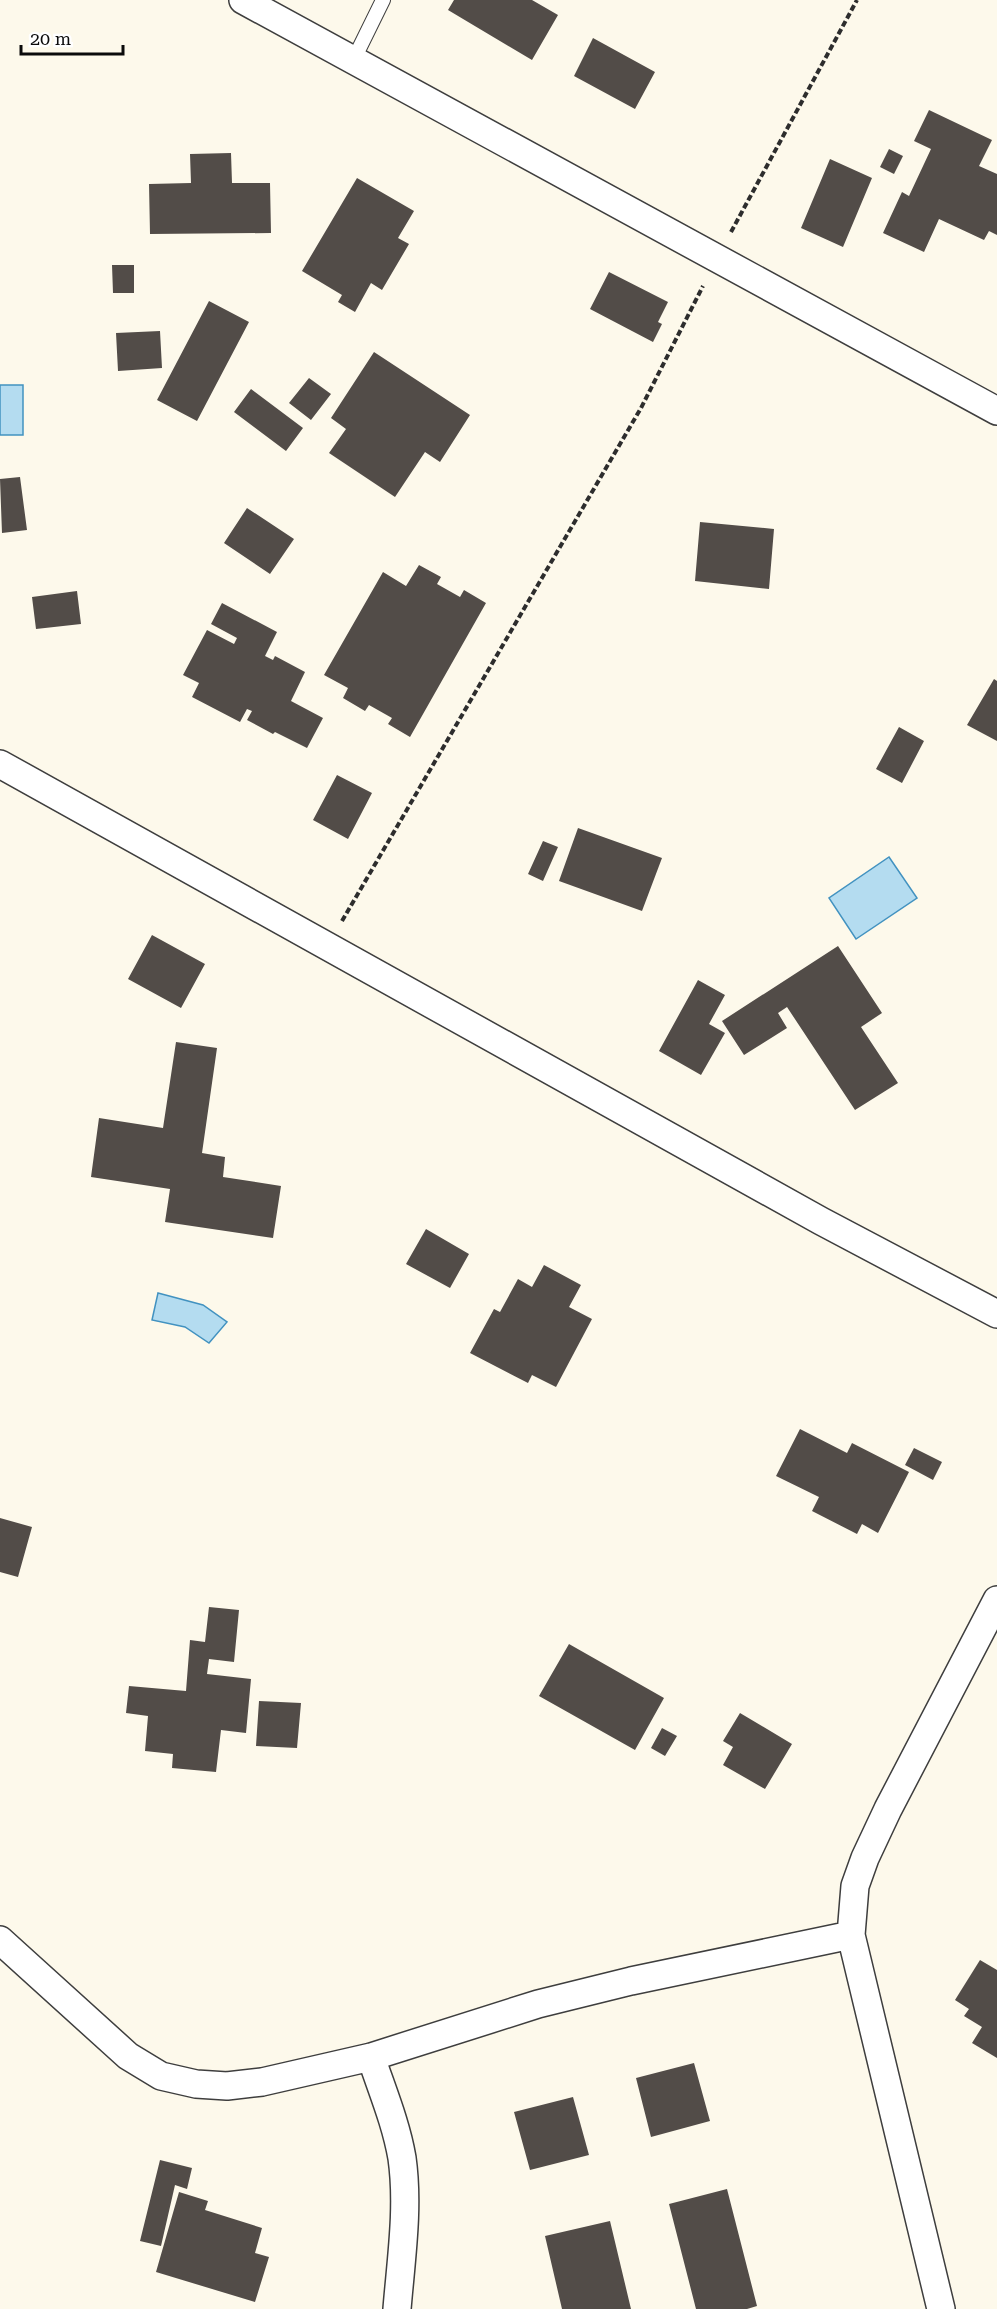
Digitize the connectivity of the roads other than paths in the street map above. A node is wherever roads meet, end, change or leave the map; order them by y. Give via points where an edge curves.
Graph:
1 (243, 0) edge
2 (383, 0) edge
3 (353, 61) junction
4 (997, 411) edge
5 (0, 764) edge
6 (997, 1314) edge
7 (997, 1600) edge
8 (851, 1935) junction
9 (0, 1940) edge
10 (371, 2057) junction
11 (397, 2309) edge
12 (941, 2309) edge

1 - 3 street
2 - 3 lane
3 - 4 street
5 - 6 street via 811,1216
7 - 8 street via 866,1858 855,1886
8 - 10 street via 537,2004
8 - 12 street
9 - 10 street via 128,2056 161,2076 226,2086 262,2082
10 - 11 street via 402,2157 405,2198

